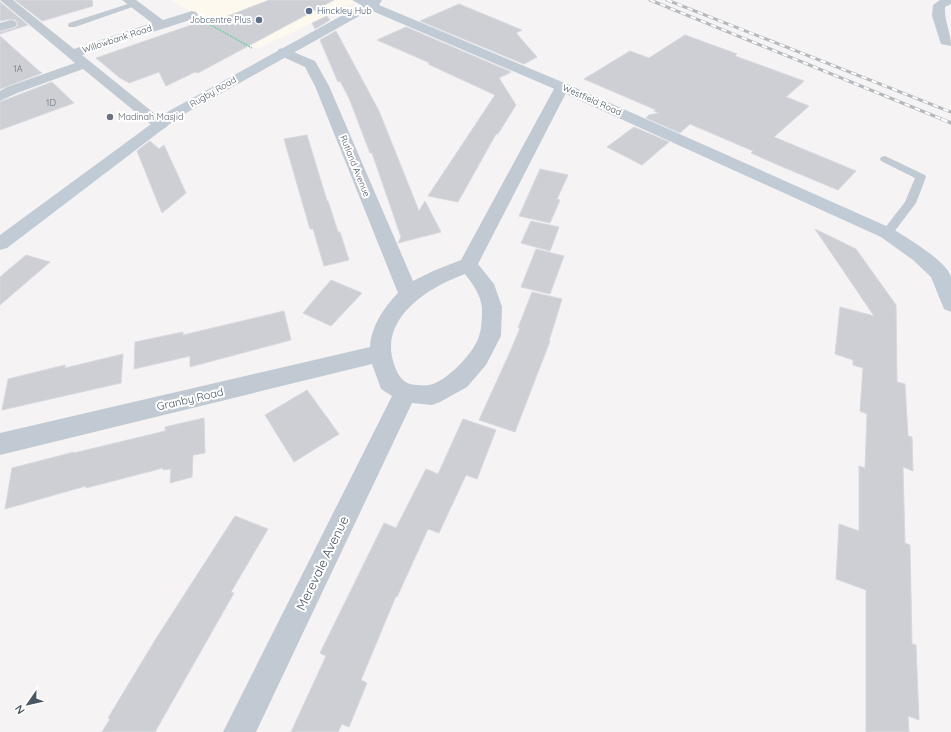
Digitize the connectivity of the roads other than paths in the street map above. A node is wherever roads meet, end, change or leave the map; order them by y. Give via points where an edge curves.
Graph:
1 (6, 0) edge
2 (949, 0) edge
3 (131, 2) edge
4 (368, 2) edge
5 (192, 15) road end
6 (162, 24) junction
7 (72, 25) dead end
8 (951, 42) edge
9 (72, 54) junction
10 (278, 55) junction
11 (85, 64) junction
12 (562, 87) junction
13 (0, 97) edge
14 (160, 125) junction
15 (885, 159) dead end
16 (887, 233) junction
17 (0, 244) edge
18 (468, 265) junction
19 (946, 275) edge
20 (409, 295) junction
21 (951, 304) edge
22 (380, 353) junction
23 (405, 394) junction
24 (0, 444) edge
25 (239, 732) edge

1 - 9 street, Willowbank Road
2 - 8 street via 939,5 938,16 946,41
3 - 6 street, Willowbank Road
3 - 7 lane
4 - 10 street, Rugby Road
4 - 12 street, Westfield Road
5 - 6 street, Willowbank Road
6 - 9 street, Willowbank Road
9 - 11 street, Willowbank Road
10 - 14 street, Rugby Road via 204,96
10 - 20 street, Rutland Avenue via 310,64 322,86
11 - 13 street via 12,90
11 - 14 street, Willowbank Road
12 - 16 street, Westfield Road
12 - 18 street
14 - 17 street, Rugby Road
15 - 16 lane via 921,177 910,203
16 - 19 street, Westfield Road
18 - 20 street via 430,280
18 - 23 street via 484,284 492,307 490,336 478,359 459,380 432,395
19 - 21 street
20 - 22 street via 392,313 382,333
22 - 23 street via 388,382
22 - 24 street, Granby Road
23 - 25 street, Merevale Avenue

